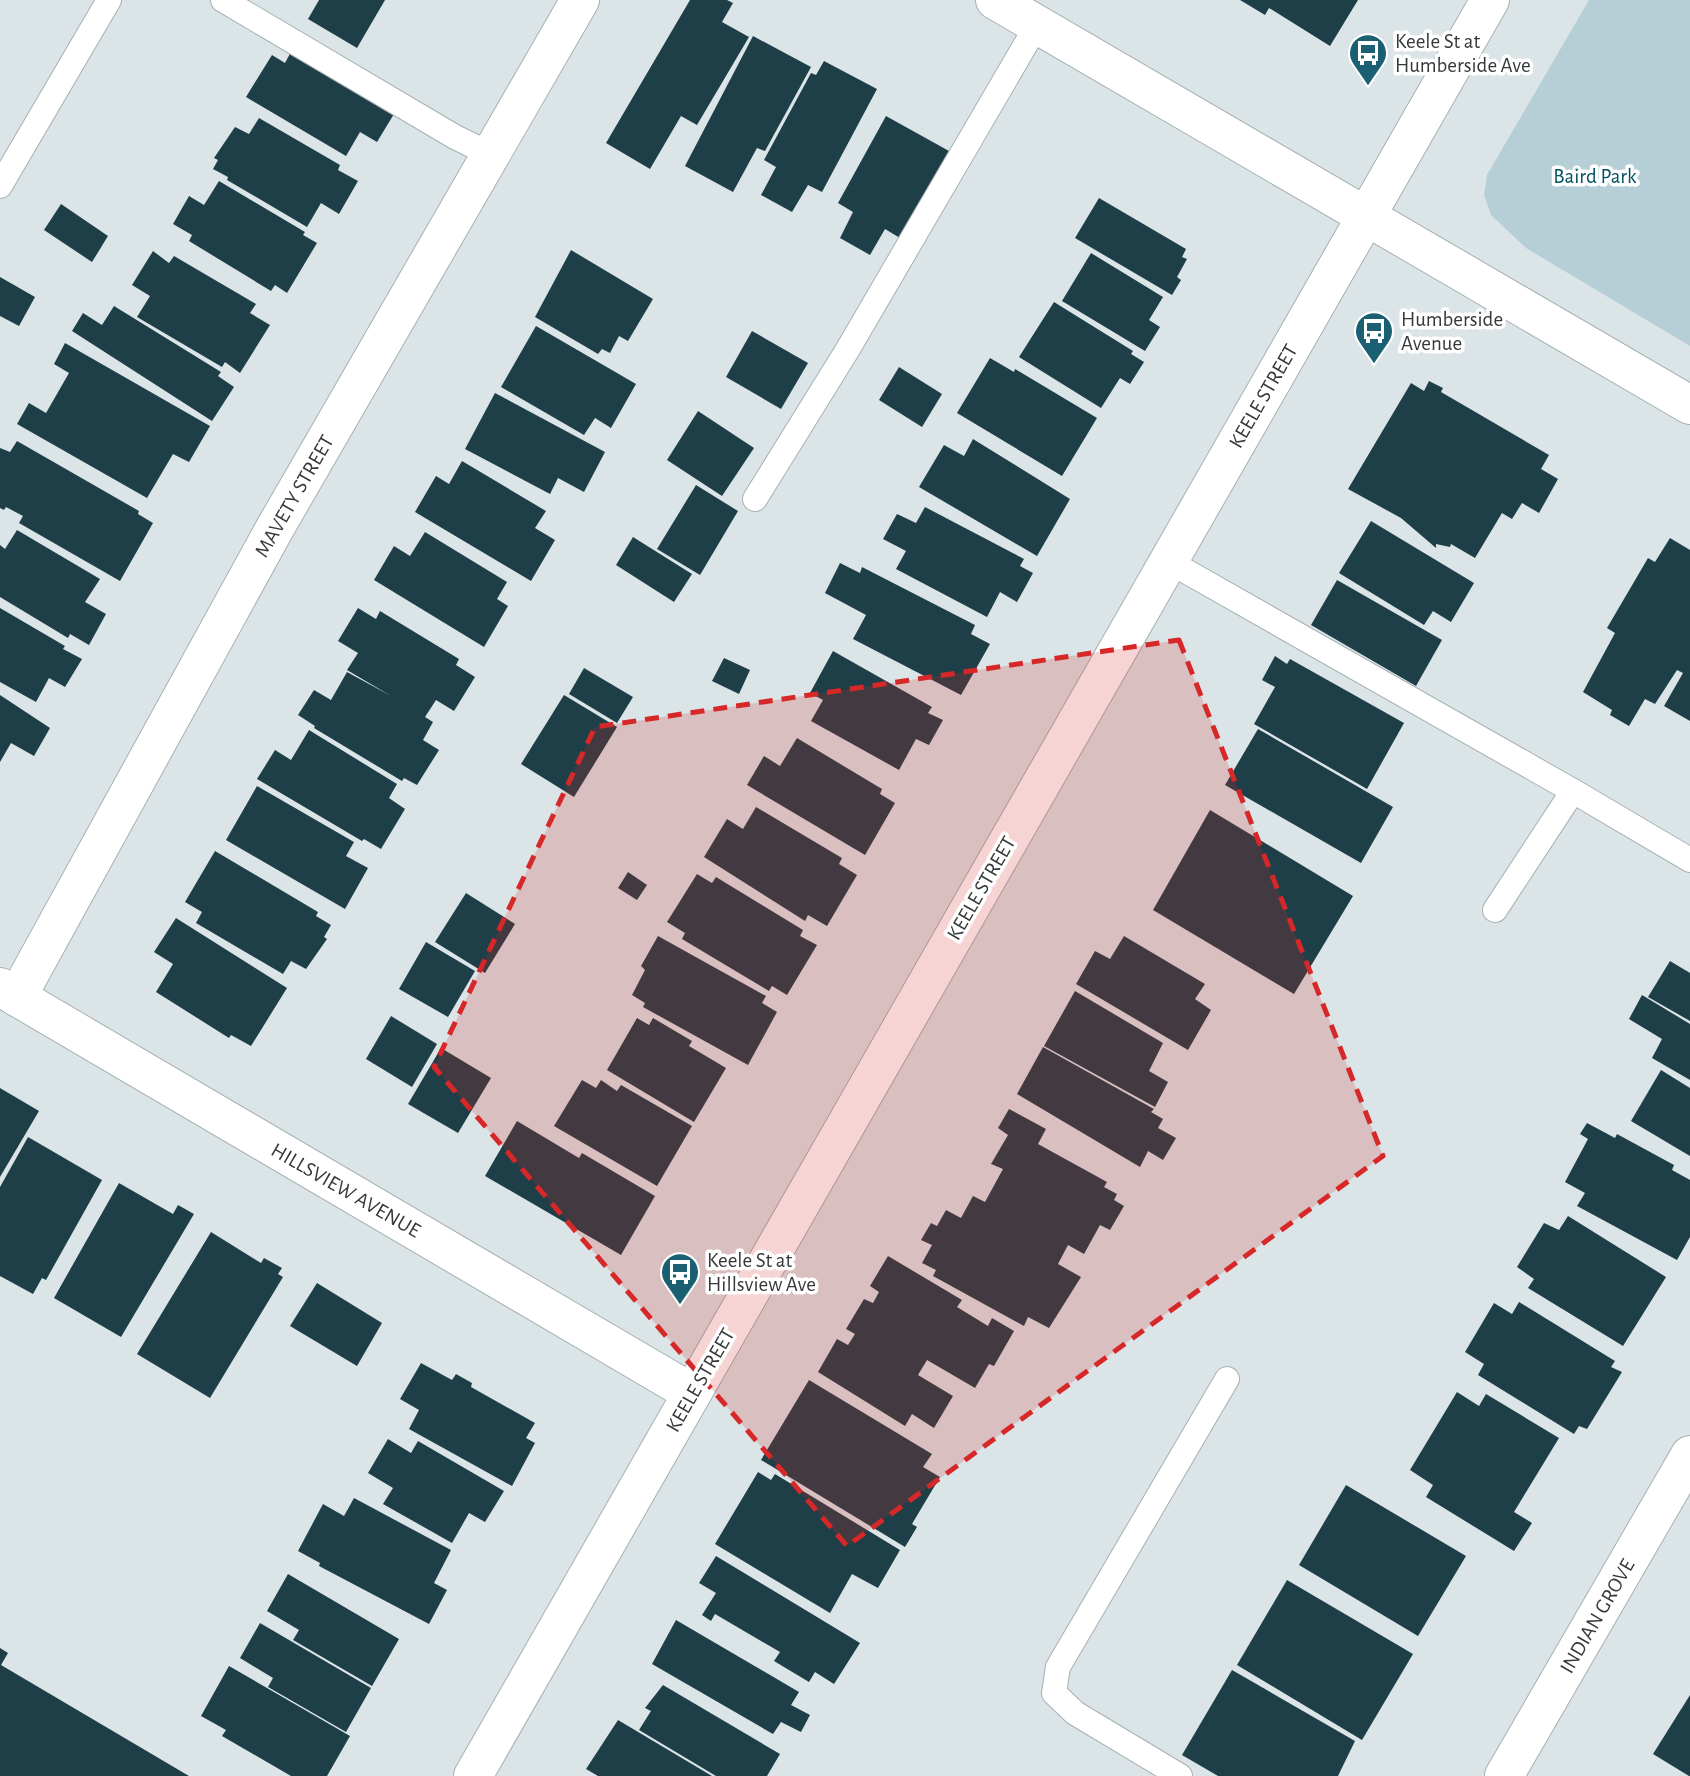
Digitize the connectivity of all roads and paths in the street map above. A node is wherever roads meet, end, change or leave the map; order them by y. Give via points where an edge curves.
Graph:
1 (109, 0) edge
2 (223, 0) edge
3 (580, 0) edge
4 (995, 0) edge
5 (1490, 0) edge
6 (1037, 25) junction
7 (492, 155) junction
8 (0, 187) edge
9 (1366, 218) junction
10 (1690, 405) edge
11 (755, 499) dead end
12 (1168, 561) junction
13 (1573, 791) junction
14 (1690, 860) edge
15 (1496, 909) dead end
16 (8, 992) edge
17 (1227, 1379) dead end
18 (692, 1393) junction
19 (1690, 1455) edge
20 (473, 1776) edge
21 (1180, 1776) edge
22 (1504, 1776) edge

1 - 8 lane
2 - 7 lane
3 - 7 street, MAVETY STREET
4 - 6 street
5 - 9 street, KEELE STREET
6 - 9 street
6 - 11 lane
7 - 16 street, MAVETY STREET
9 - 10 street
9 - 12 street, KEELE STREET
12 - 13 lane
12 - 18 street, KEELE STREET
13 - 14 lane
13 - 15 lane
16 - 18 street, HILLSVIEW AVENUE
17 - 21 lane via 1058,1667 1054,1693 1075,1713
18 - 20 street, KEELE STREET
19 - 22 street, INDIAN GROVE

